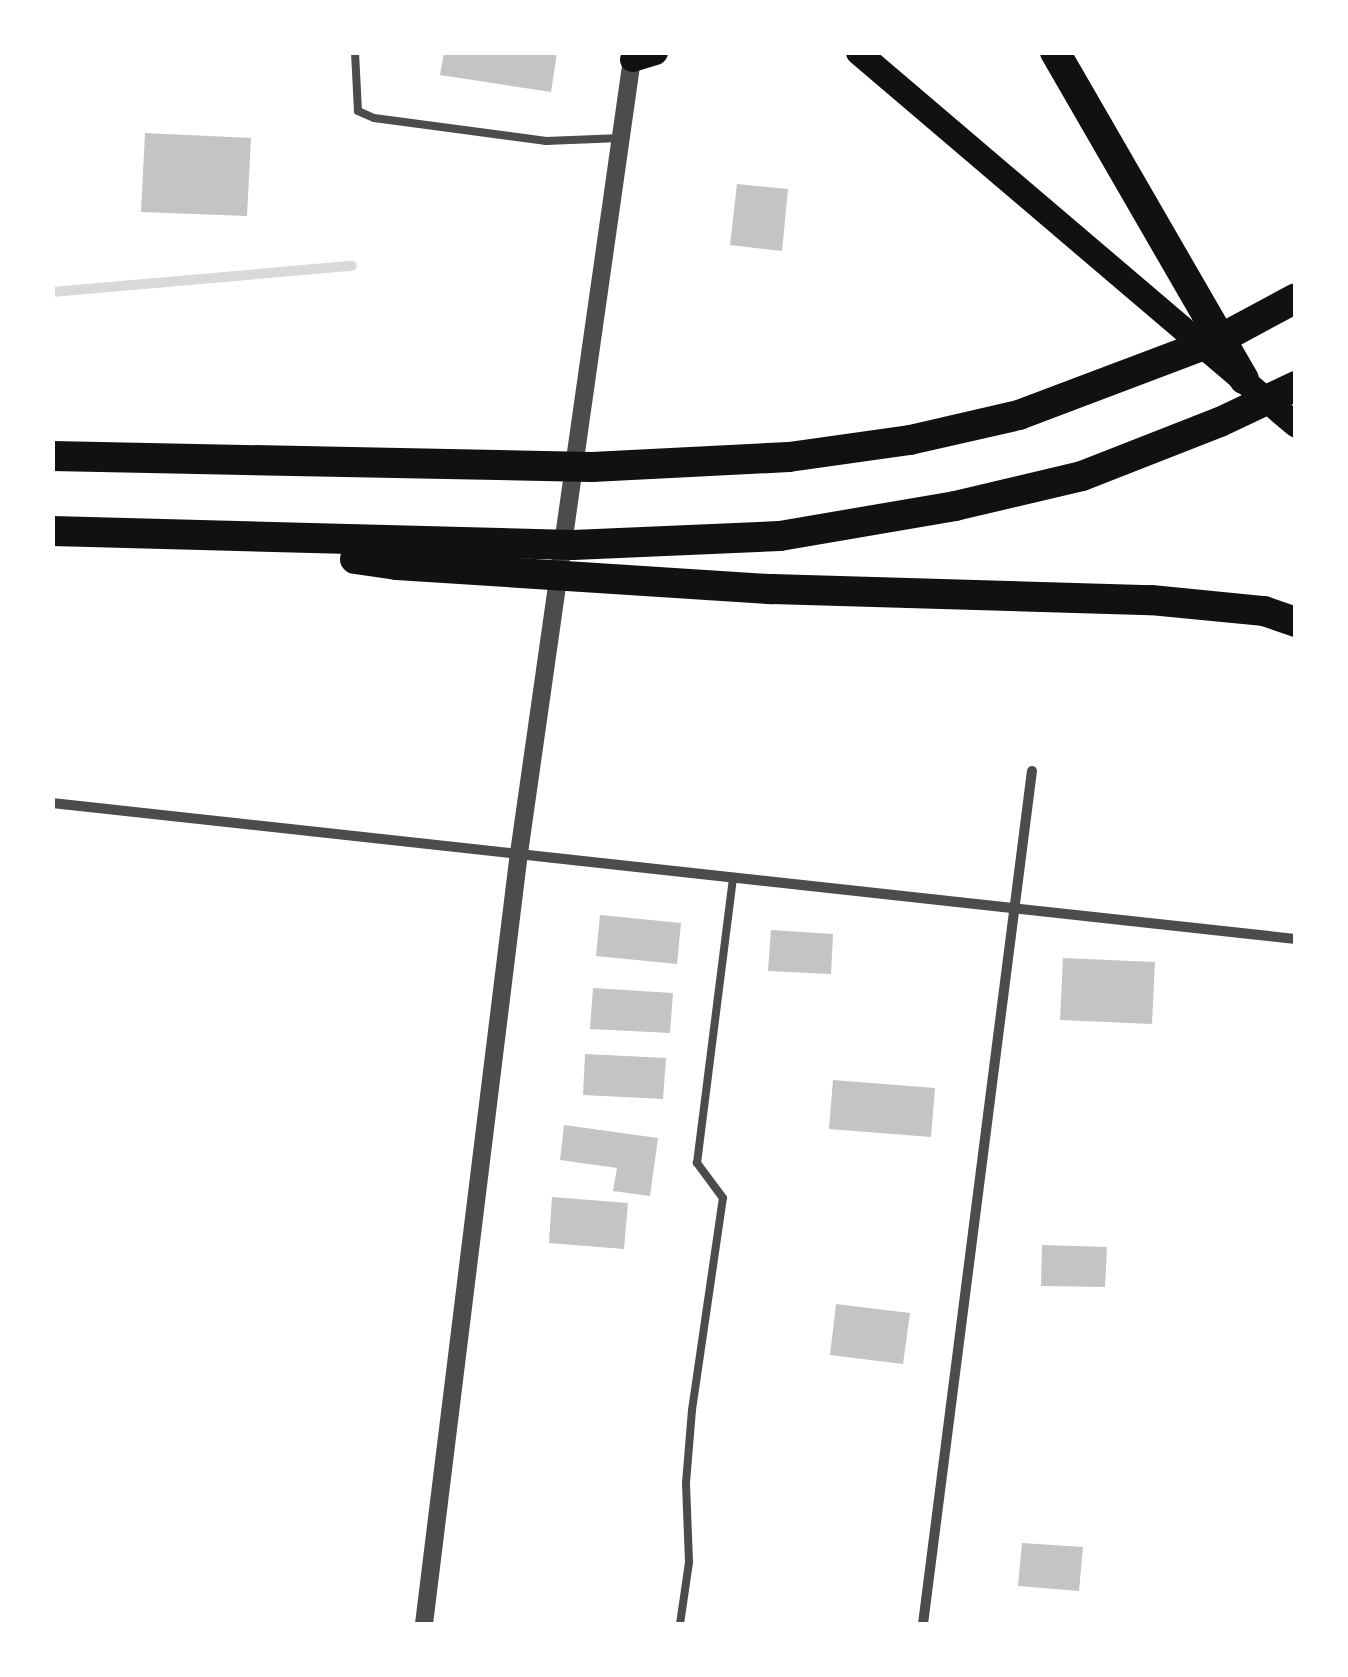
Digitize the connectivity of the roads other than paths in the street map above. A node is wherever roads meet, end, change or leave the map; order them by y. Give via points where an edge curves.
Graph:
1 (355, 52) edge
2 (858, 52) edge
3 (1055, 52) edge
4 (640, 55) edge
5 (621, 138) junction
6 (1296, 298) edge
7 (1244, 379) junction
8 (1296, 386) edge
9 (1296, 425) edge
10 (52, 456) edge
11 (52, 531) edge
12 (396, 555) junction
13 (1296, 622) edge
14 (1032, 771) dead end
15 (52, 803) edge
16 (519, 853) junction
17 (733, 878) junction
18 (1011, 910) junction
19 (1296, 939) edge
20 (424, 1624) edge
21 (680, 1624) edge
22 (922, 1624) edge

1 - 5 lane via 358,111 374,118 546,141
2 - 7 main road
3 - 7 highway
4 - 5 street
5 - 16 street
6 - 10 highway via 1220,339 1019,416 788,457 592,467
7 - 9 main road
8 - 12 highway via 1082,476 955,506 780,536
11 - 12 highway
12 - 13 highway via 772,588 1151,600 1264,610
14 - 18 street
15 - 16 street
16 - 17 street
16 - 20 street
17 - 18 street
17 - 21 lane via 697,1163 723,1198 692,1410 689,1562
18 - 19 street
18 - 22 street

